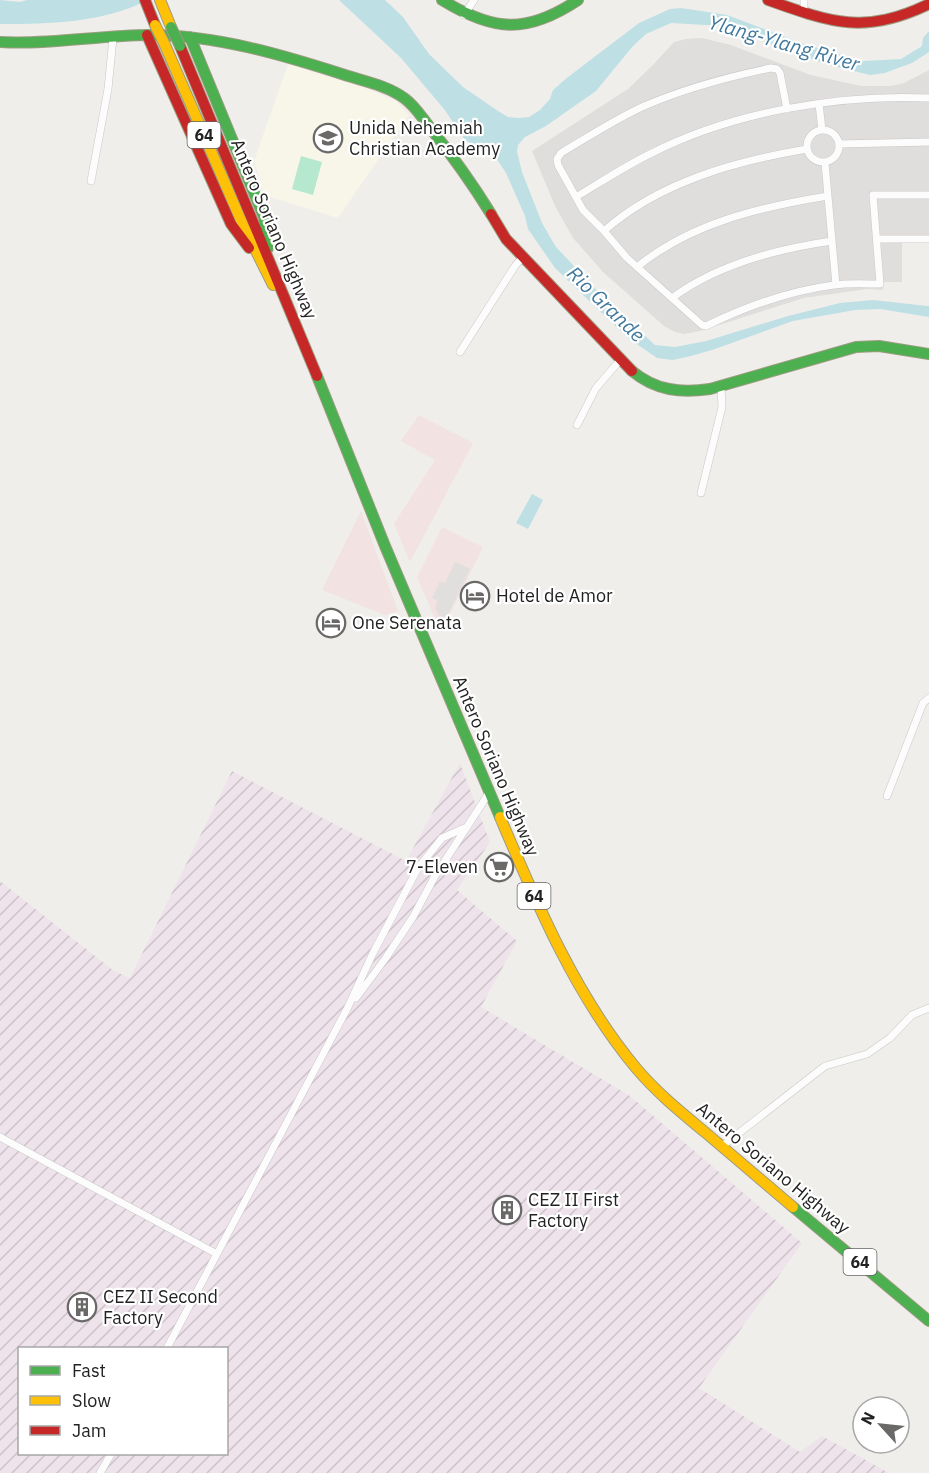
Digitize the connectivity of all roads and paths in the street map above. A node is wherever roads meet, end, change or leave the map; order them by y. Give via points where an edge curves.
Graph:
1 (145, 0) edge
2 (442, 0) edge
3 (474, 0) edge
4 (578, 0) edge
5 (768, 0) edge
6 (804, 0) edge
7 (161, 2) edge
8 (929, 4) edge
9 (804, 13) junction
10 (464, 15) junction
11 (147, 35) junction
12 (190, 37) junction
13 (113, 38) junction
14 (0, 42) edge
15 (929, 98) edge
16 (819, 104) junction
17 (787, 109) junction
18 (822, 130) junction
19 (929, 142) edge
20 (839, 144) junction
21 (807, 149) junction
22 (825, 163) junction
23 (91, 181) dead end
24 (929, 195) edge
25 (828, 196) junction
26 (576, 197) junction
27 (604, 231) junction
28 (877, 239) junction
29 (929, 240) edge
30 (832, 241) junction
31 (523, 257) junction
32 (266, 265) junction
33 (637, 267) junction
34 (836, 285) junction
35 (672, 298) junction
36 (460, 352) dead end
37 (929, 354) edge
38 (621, 359) junction
39 (721, 386) junction
40 (577, 425) dead end
41 (701, 493) dead end
42 (929, 698) edge
43 (489, 793) junction
44 (887, 796) dead end
45 (466, 827) junction
46 (929, 1008) edge
47 (347, 1009) junction
48 (0, 1137) edge
49 (721, 1147) junction
50 (217, 1254) junction
51 (929, 1321) edge
52 (168, 1347) edge
53 (110, 1455) edge
54 (100, 1473) edge

1 - 32 main road, Antero Soriano Highway / 64, bridge
2 - 10 main road
3 - 10 street
4 - 10 main road via 562,12 522,26 502,26
5 - 9 main road
6 - 9 street
7 - 32 main road, Antero Soriano Highway / 64, bridge
8 - 9 main road via 913,14 886,22 855,24
11 - 12 main road
11 - 13 main road
11 - 32 main road via 231,224
12 - 31 main road via 235,44 326,69 406,99 452,155 503,235
12 - 32 main road via 264,217
13 - 14 main road via 36,45
13 - 23 street
15 - 16 street
16 - 17 street
16 - 18 street
17 - 26 street via 706,131 653,152
17 - 26 street via 780,73 771,68 703,84 643,107 561,153 558,165
18 - 20 street via 832,133
18 - 21 street via 812,135
19 - 20 street
20 - 22 street via 835,158
21 - 22 street via 815,160
21 - 27 street via 701,176 649,200
22 - 25 street
24 - 28 street via 873,195
25 - 30 street
25 - 33 street via 782,203 720,222 669,245
26 - 27 street
27 - 33 street
28 - 29 street
28 - 34 street via 880,284
30 - 34 street
30 - 35 street via 752,258 688,286
31 - 36 street
31 - 38 main road
32 - 43 main road, Antero Soriano Highway / 64 via 302,338
33 - 35 street
34 - 35 street via 769,299 706,326
37 - 39 main road via 885,346 856,347
38 - 39 main road via 644,380 670,391 688,393
38 - 40 street via 596,388
39 - 41 street via 722,407
42 - 44 street via 922,703
43 - 45 street
43 - 49 main road, Antero Soriano Highway / 64 via 549,929 606,1028 662,1096
45 - 47 street via 386,959
45 - 47 street via 442,838 418,868
46 - 49 street via 912,1015 867,1054 825,1066
47 - 50 street
48 - 50 street
49 - 51 main road, Antero Soriano Highway / 64
50 - 52 street
53 - 54 street

